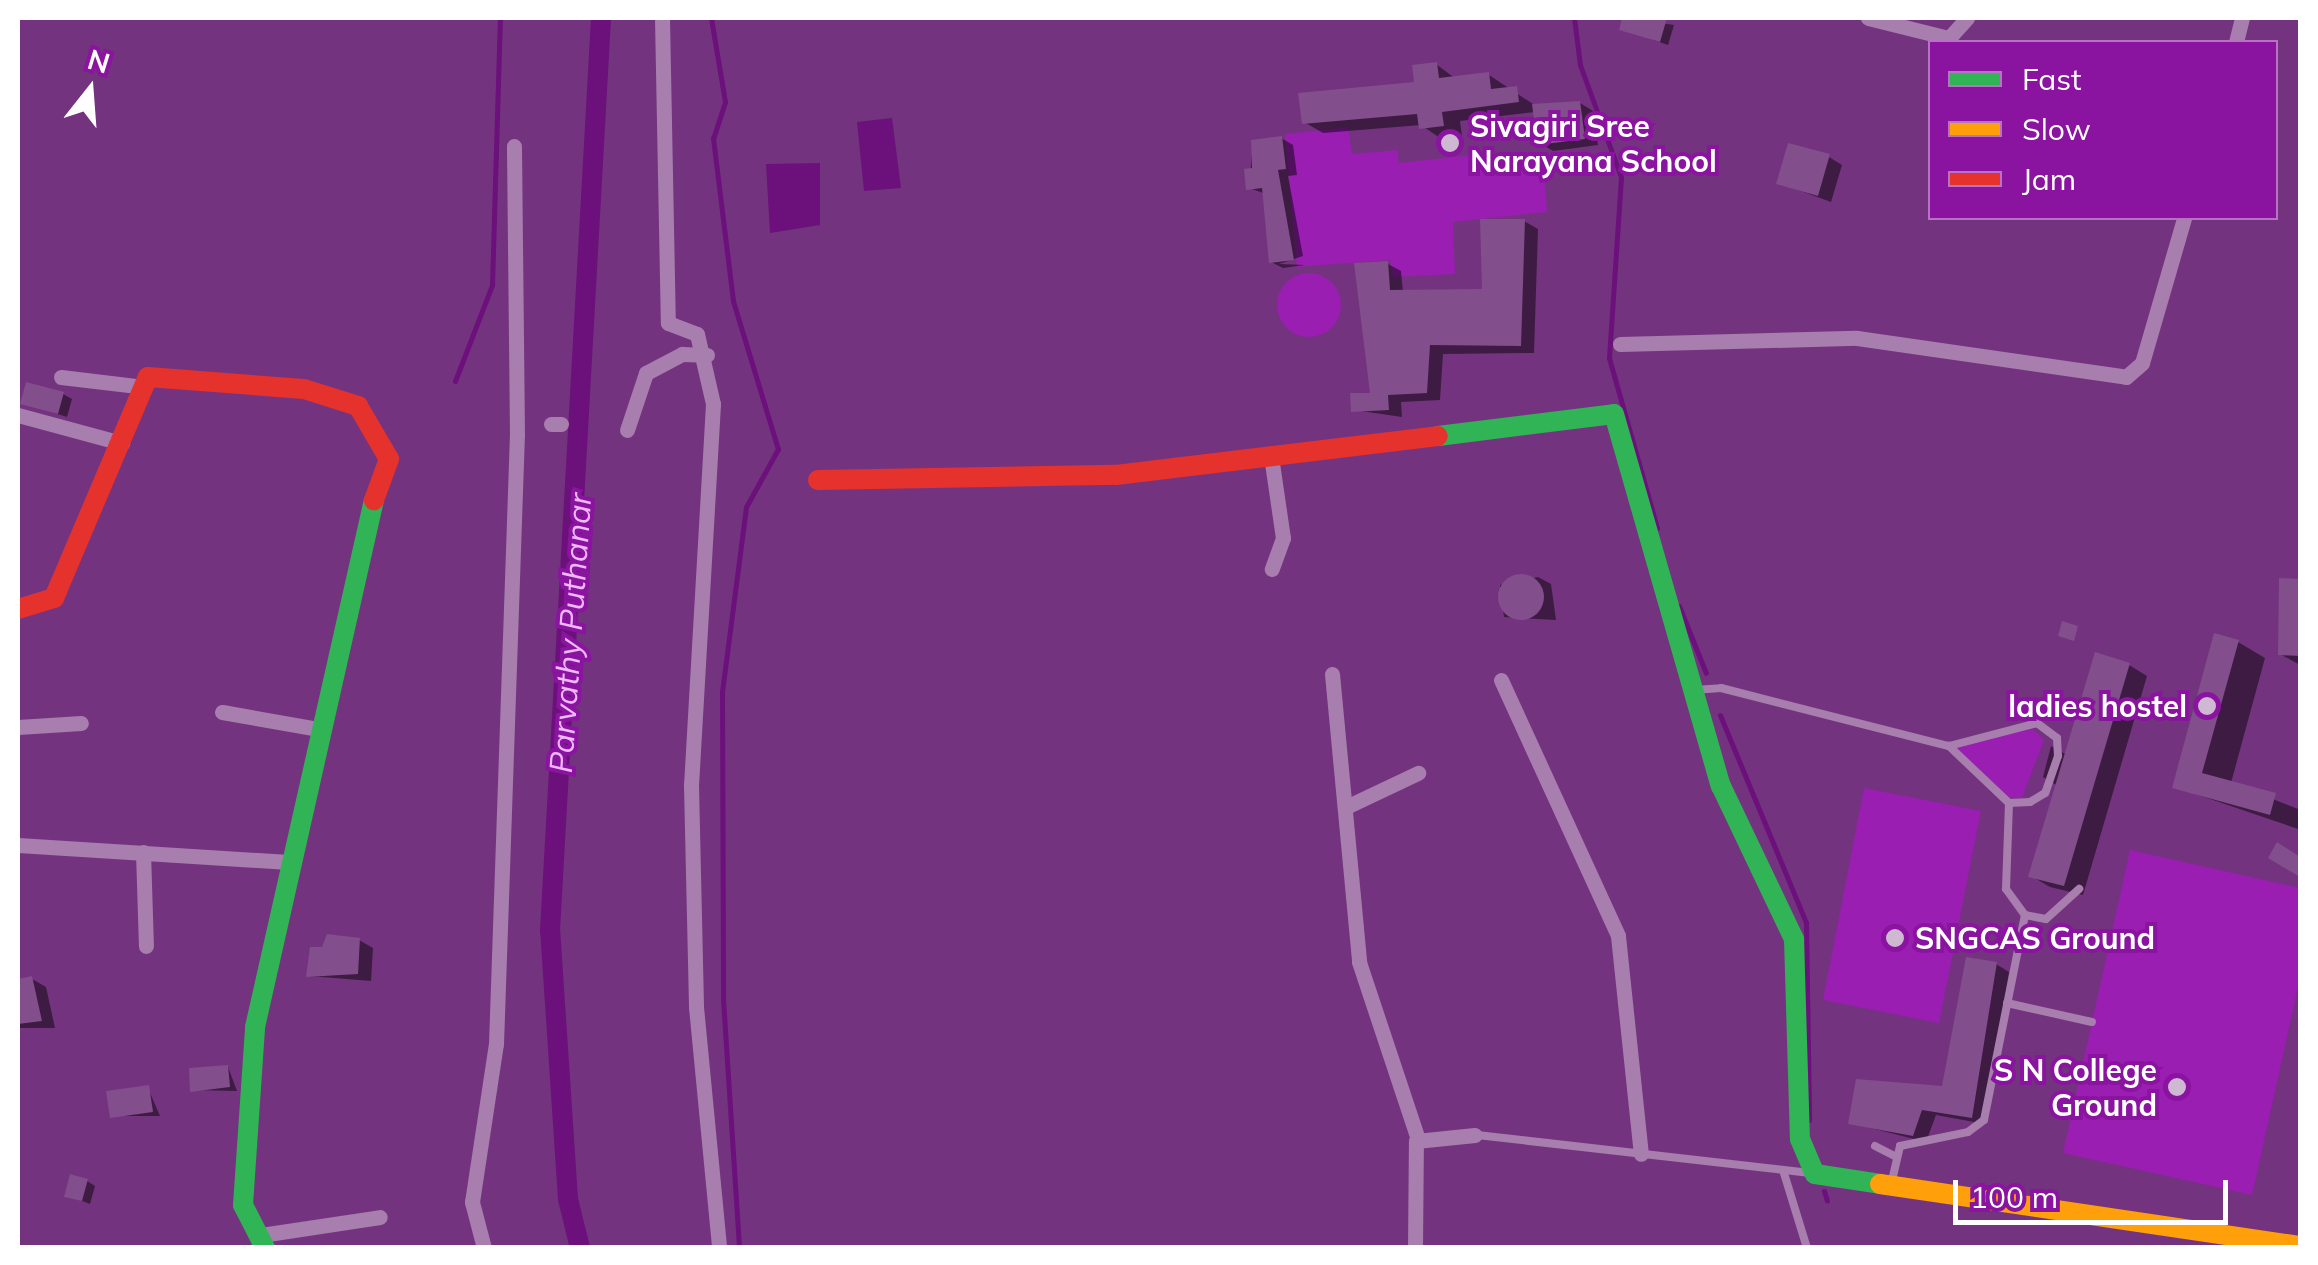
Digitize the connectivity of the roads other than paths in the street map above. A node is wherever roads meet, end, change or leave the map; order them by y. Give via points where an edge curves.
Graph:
1 (662, 18) edge
2 (1868, 18) edge
3 (1966, 18) edge
4 (514, 146) dead end
5 (2183, 220) edge
6 (1620, 344) dead end
7 (707, 355) junction
8 (61, 377) dead end
9 (137, 386) junction
10 (18, 415) edge
11 (627, 430) dead end
12 (122, 443) junction
13 (1271, 456) junction
14 (818, 480) dead end
15 (1272, 569) dead end
16 (18, 609) edge
17 (1332, 674) dead end
18 (1501, 680) dead end
19 (1690, 690) junction
20 (222, 712) dead end
21 (80, 722) dead end
22 (18, 727) edge
23 (318, 729) junction
24 (1949, 746) junction
25 (1418, 774) dead end
26 (2009, 804) junction
27 (1346, 807) junction
28 (18, 845) edge
29 (143, 852) junction
30 (292, 862) junction
31 (2079, 889) dead end
32 (2024, 915) junction
33 (146, 946) dead end
34 (2007, 1003) junction
35 (2092, 1022) dead end
36 (1475, 1135) joint
37 (1418, 1139) junction
38 (1875, 1146) dead end
39 (1640, 1154) junction
40 (1896, 1156) junction
41 (1784, 1170) junction
42 (1815, 1174) junction
43 (1892, 1185) junction
44 (380, 1217) dead end
45 (263, 1241) edge
46 (2300, 1246) edge
47 (484, 1248) edge
48 (719, 1248) edge
49 (1415, 1248) edge
50 (1807, 1248) edge

1 - 7 street via 668,322 697,334
2 - 3 street via 1949,38
4 - 47 street via 517,435 496,1044 472,1202
5 - 6 street via 2142,363 2126,376 1857,338
7 - 11 street via 682,354 646,372
7 - 48 street via 710,483 691,805 696,1007
8 - 9 street
9 - 12 street
9 - 23 street via 157,377 304,389 358,406 378,428 388,459 358,545
10 - 12 street
12 - 16 street via 54,598
13 - 14 street via 1116,475 900,486
13 - 15 street via 1283,538
13 - 19 street via 1614,414
17 - 27 street
18 - 39 street via 1618,936
19 - 24 lane via 1721,688
19 - 42 street via 1721,786 1794,939 1800,1139
20 - 23 street
21 - 22 street
23 - 30 street
24 - 26 lane
24 - 26 lane via 2027,722 2051,729 2058,756 2046,792
25 - 27 street
26 - 32 lane via 2006,889
27 - 37 street via 1359,962
28 - 29 street
29 - 30 street
29 - 33 street
30 - 45 street via 255,1028 244,1205
31 - 32 lane via 2046,919
32 - 34 lane
34 - 35 lane
34 - 40 lane via 1980,1125 1900,1146
36 - 37 street
36 - 39 lane
37 - 49 street
38 - 40 lane
39 - 41 lane
40 - 43 lane
41 - 42 lane
41 - 50 lane
42 - 43 street
43 - 46 street
44 - 45 street

